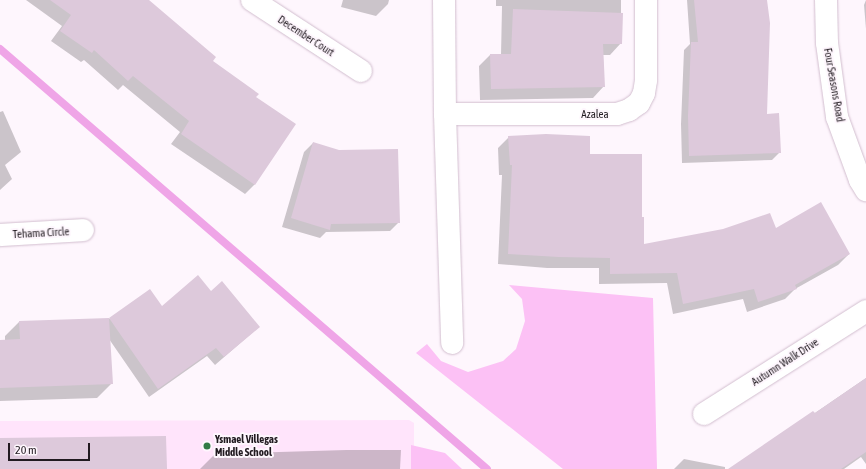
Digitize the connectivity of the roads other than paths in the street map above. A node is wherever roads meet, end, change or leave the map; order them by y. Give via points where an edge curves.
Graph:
1 (252, 0) edge
2 (444, 0) edge
3 (646, 0) edge
4 (826, 0) edge
5 (361, 71) dead end
6 (445, 114) junction
7 (866, 190) edge
8 (83, 230) dead end
9 (0, 235) edge
10 (866, 311) edge
11 (452, 343) dead end
12 (704, 414) dead end

1 - 5 street, December Court
2 - 6 street
3 - 6 street, Azalea via 644,93 638,103 629,110 617,114
4 - 7 street, Four Seasons Road via 827,43 837,117
6 - 11 street
8 - 9 street, Tehama Circle
10 - 12 street, Autumn Walk Drive

